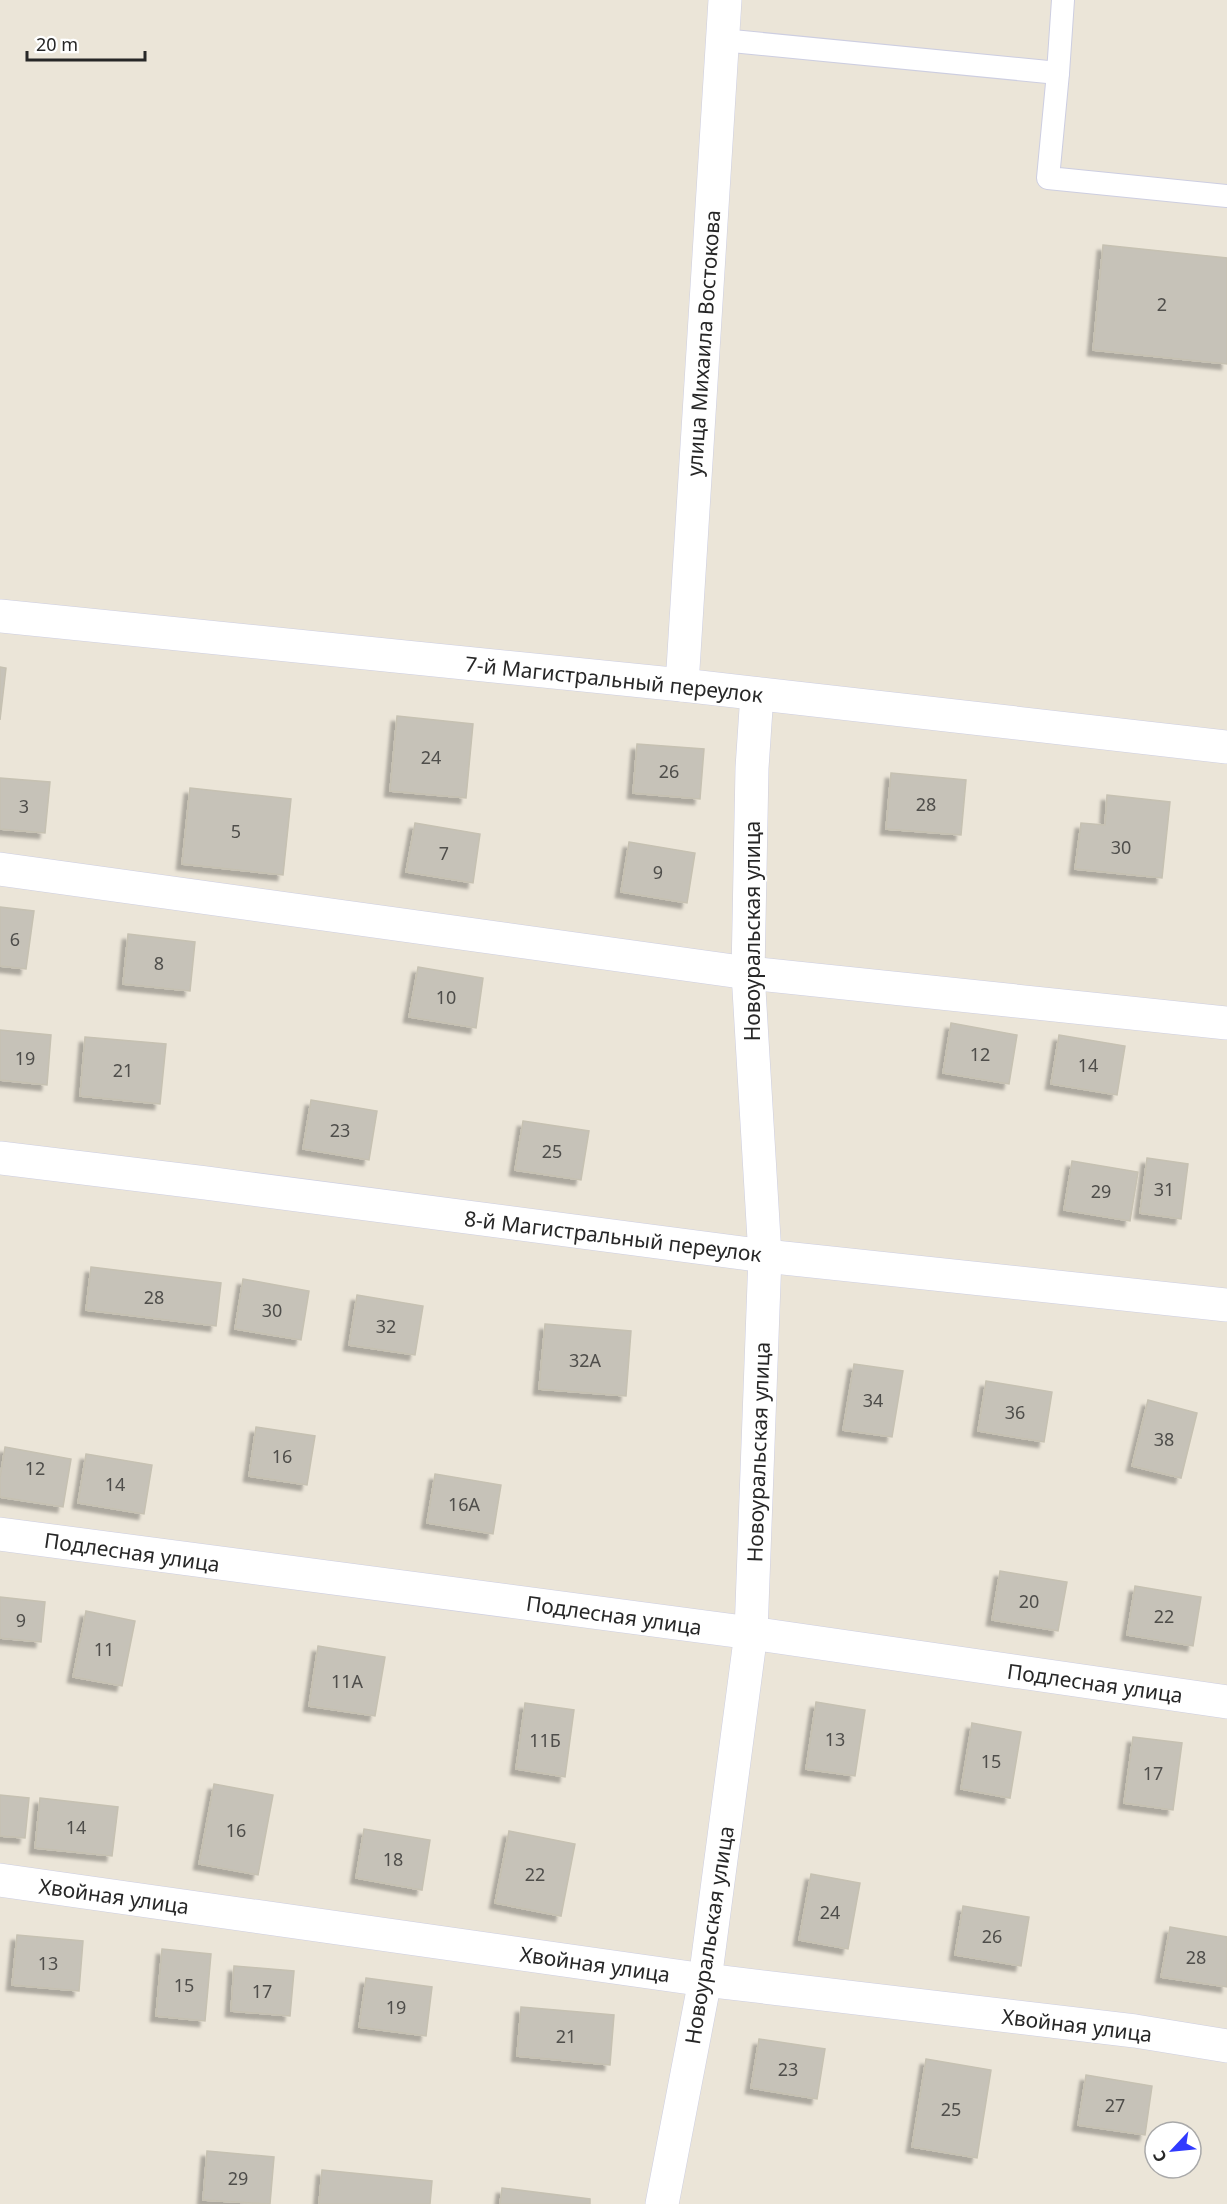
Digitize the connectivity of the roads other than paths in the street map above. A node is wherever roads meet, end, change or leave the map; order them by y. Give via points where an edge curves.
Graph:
1 (725, 0) edge
2 (1064, 0) edge
3 (722, 40) junction
4 (1058, 73) junction
5 (1227, 196) edge
6 (0, 616) edge
7 (682, 685) junction
8 (757, 694) junction
9 (1227, 747) edge
10 (0, 869) edge
11 (748, 973) junction
12 (1227, 1023) edge
13 (0, 1158) edge
14 (765, 1256) junction
15 (1227, 1305) edge
16 (0, 1534) edge
17 (751, 1633) junction
18 (1227, 1702) edge
19 (0, 1880) edge
20 (705, 1980) junction
21 (1227, 2046) edge
22 (662, 2204) edge

1 - 3 street, улица Михаила Востокова
2 - 4 lane
3 - 4 lane
3 - 7 street, улица Михаила Востокова
4 - 5 lane via 1048,178
6 - 7 street, 7-й Магистральный переулок
7 - 8 street, 7-й Магистральный переулок
8 - 9 street, 7-й Магистральный переулок
8 - 11 street, Новоуральская улица
10 - 11 street
11 - 12 street
11 - 14 street, Новоуральская улица
13 - 14 street, 8-й Магистральный переулок
14 - 15 street, 8-й Магистральный переулок
14 - 17 street, Новоуральская улица
16 - 17 street, Подлесная улица
17 - 18 street, Подлесная улица
17 - 20 street, Новоуральская улица
19 - 20 street, Хвойная улица
20 - 21 street, Хвойная улица via 1134,2031
20 - 22 street, Новоуральская улица

